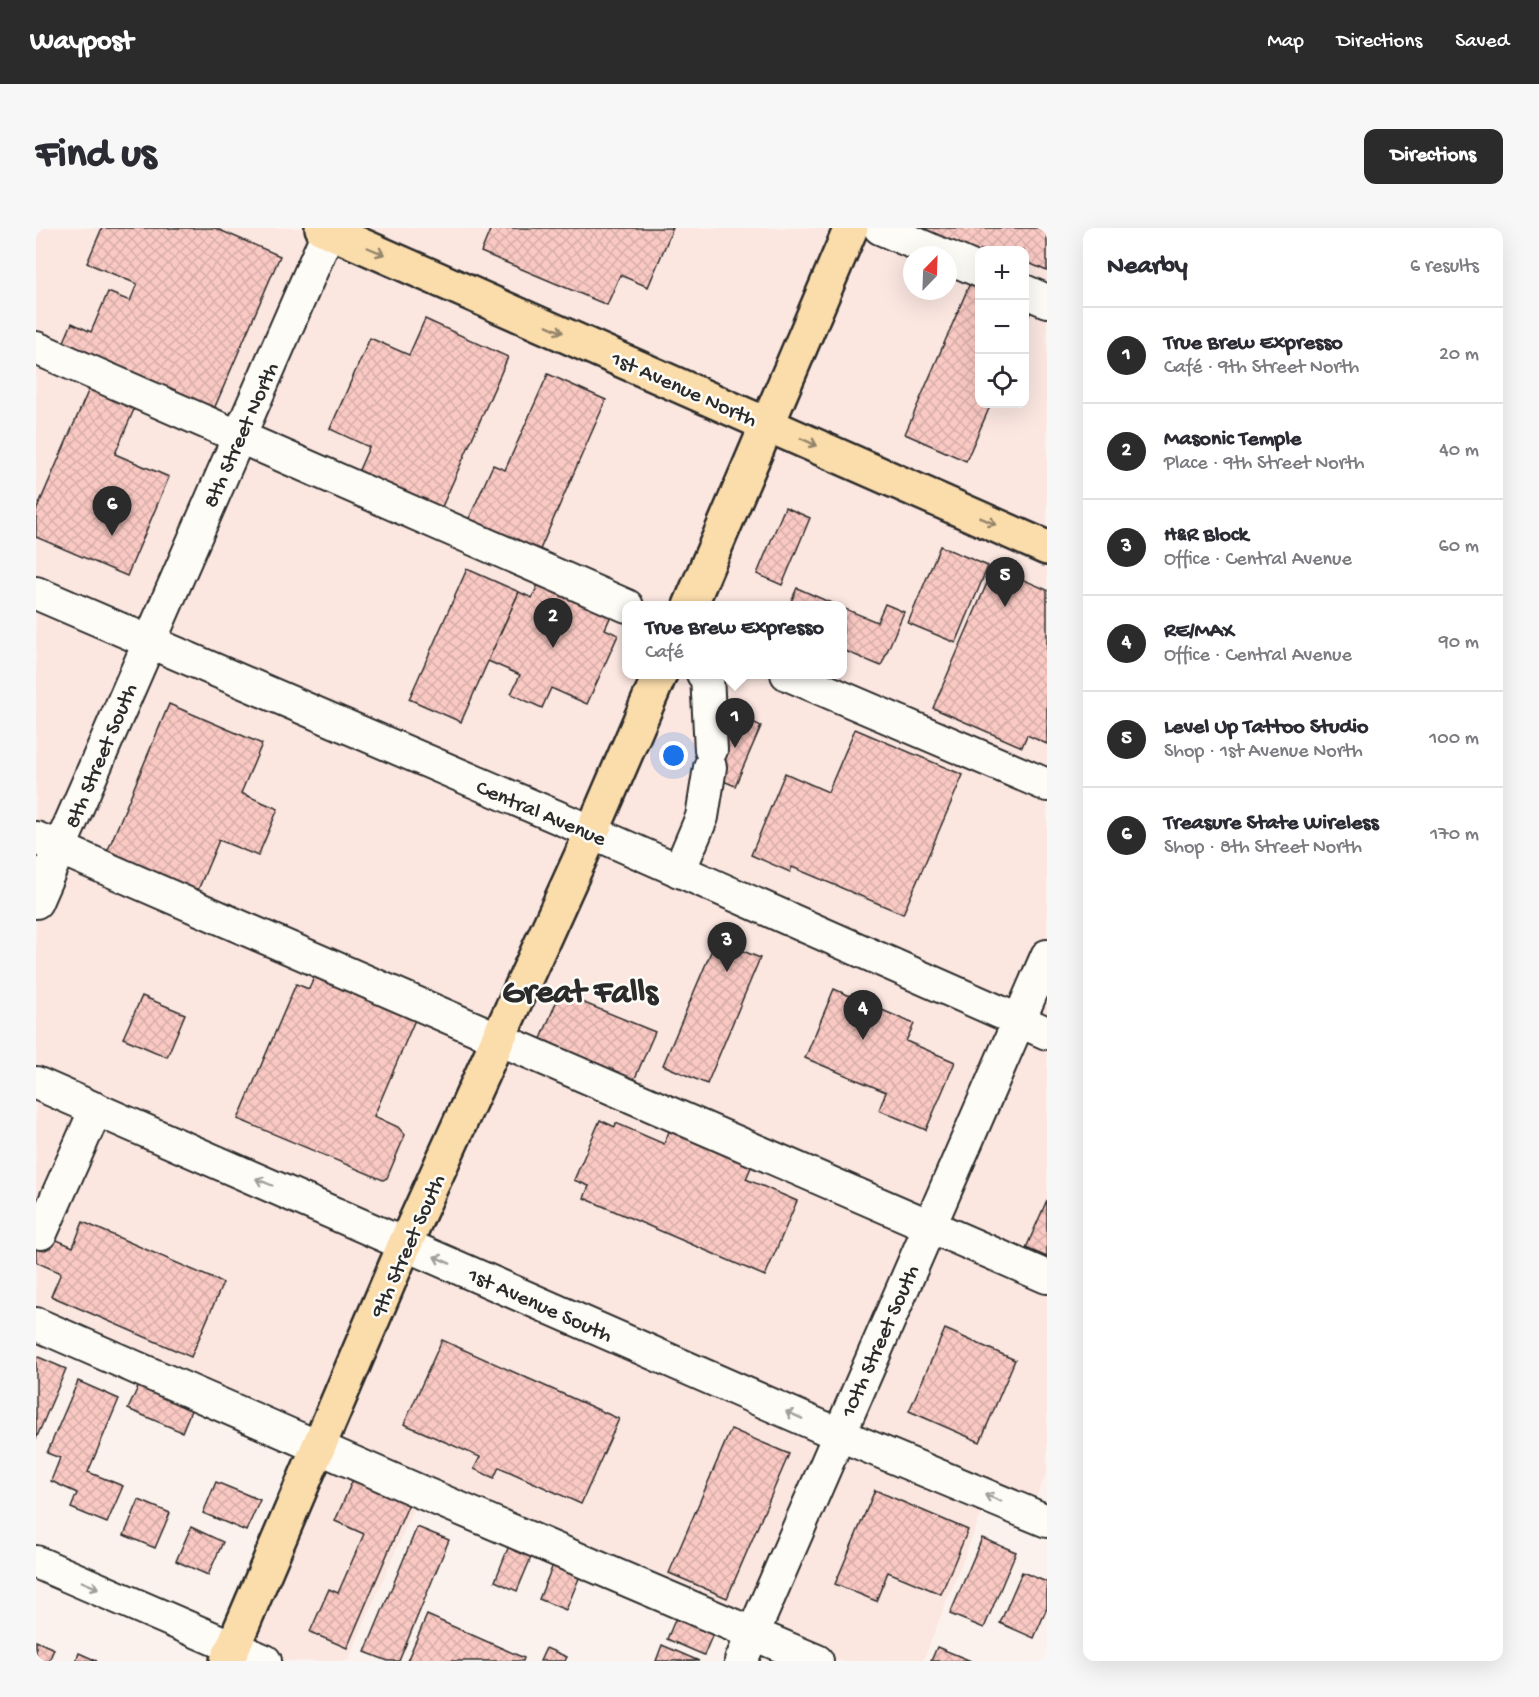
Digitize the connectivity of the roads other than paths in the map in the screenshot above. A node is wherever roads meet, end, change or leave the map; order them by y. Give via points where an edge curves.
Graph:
1 (851, 228) edge
2 (880, 228) edge
3 (327, 229) edge
4 (921, 246) edge
5 (957, 261) edge
6 (975, 269) edge
7 (1029, 293) edge
8 (1047, 301) edge
9 (36, 348) edge
10 (768, 424) junction
11 (238, 435) junction
12 (1047, 548) edge
13 (36, 593) edge
14 (692, 601) edge
15 (622, 604) edge
16 (148, 641) junction
17 (658, 679) edge
18 (707, 679) edge
19 (796, 679) edge
20 (1047, 785) edge
21 (592, 832) junction
22 (48, 843) edge
23 (679, 871) junction
24 (36, 902) edge
25 (1047, 956) edge
26 (1018, 1021) junction
27 (1047, 1033) edge
28 (499, 1037) junction
29 (36, 1083) edge
30 (96, 1109) junction
31 (929, 1225) junction
32 (41, 1233) dead end
33 (405, 1244) junction
34 (1047, 1277) edge
35 (36, 1324) edge
36 (837, 1434) junction
37 (319, 1448) junction
38 (1047, 1521) edge
39 (36, 1562) edge
40 (747, 1647) edge
41 (230, 1654) edge
42 (265, 1661) edge
43 (817, 1661) edge

1 - 10 main road
2 - 4 street
3 -> 10 main road, 1st Avenue North
3 - 11 street, 8th Street North
5 - 6 street
7 - 8 street
9 - 11 street
10 -> 12 main road, 1st Avenue North
10 - 14 main road
11 - 15 street
11 - 16 street, 8th Street North
13 - 16 street, Central Avenue
16 - 21 street, Central Avenue
16 - 22 street, 8th Street South
17 - 21 main road, 9th Street South
18 - 23 street via 710,758 702,817
19 - 20 street
21 - 23 street, Central Avenue
21 - 28 main road, 9th Street South
22 - 24 street, 8th Street South
22 - 28 street
23 - 26 street, Central Avenue
25 - 26 street, 10th Street South
26 - 27 street, Central Avenue
26 - 31 street, 10th Street South
28 - 31 street
28 - 33 main road, 9th Street South
29 - 30 street, 1st Avenue South
30 - 32 street
33 -> 30 street, 1st Avenue South
31 - 34 street
31 - 36 street, 10th Street South
36 -> 33 street, 1st Avenue South
33 - 37 main road, 9th Street South
35 - 37 street
38 -> 36 street, 1st Avenue South
36 - 40 street, 10th Street South
37 - 40 street
37 - 41 main road, 9th Street South
39 -> 41 street
40 - 43 street
41 - 42 street

